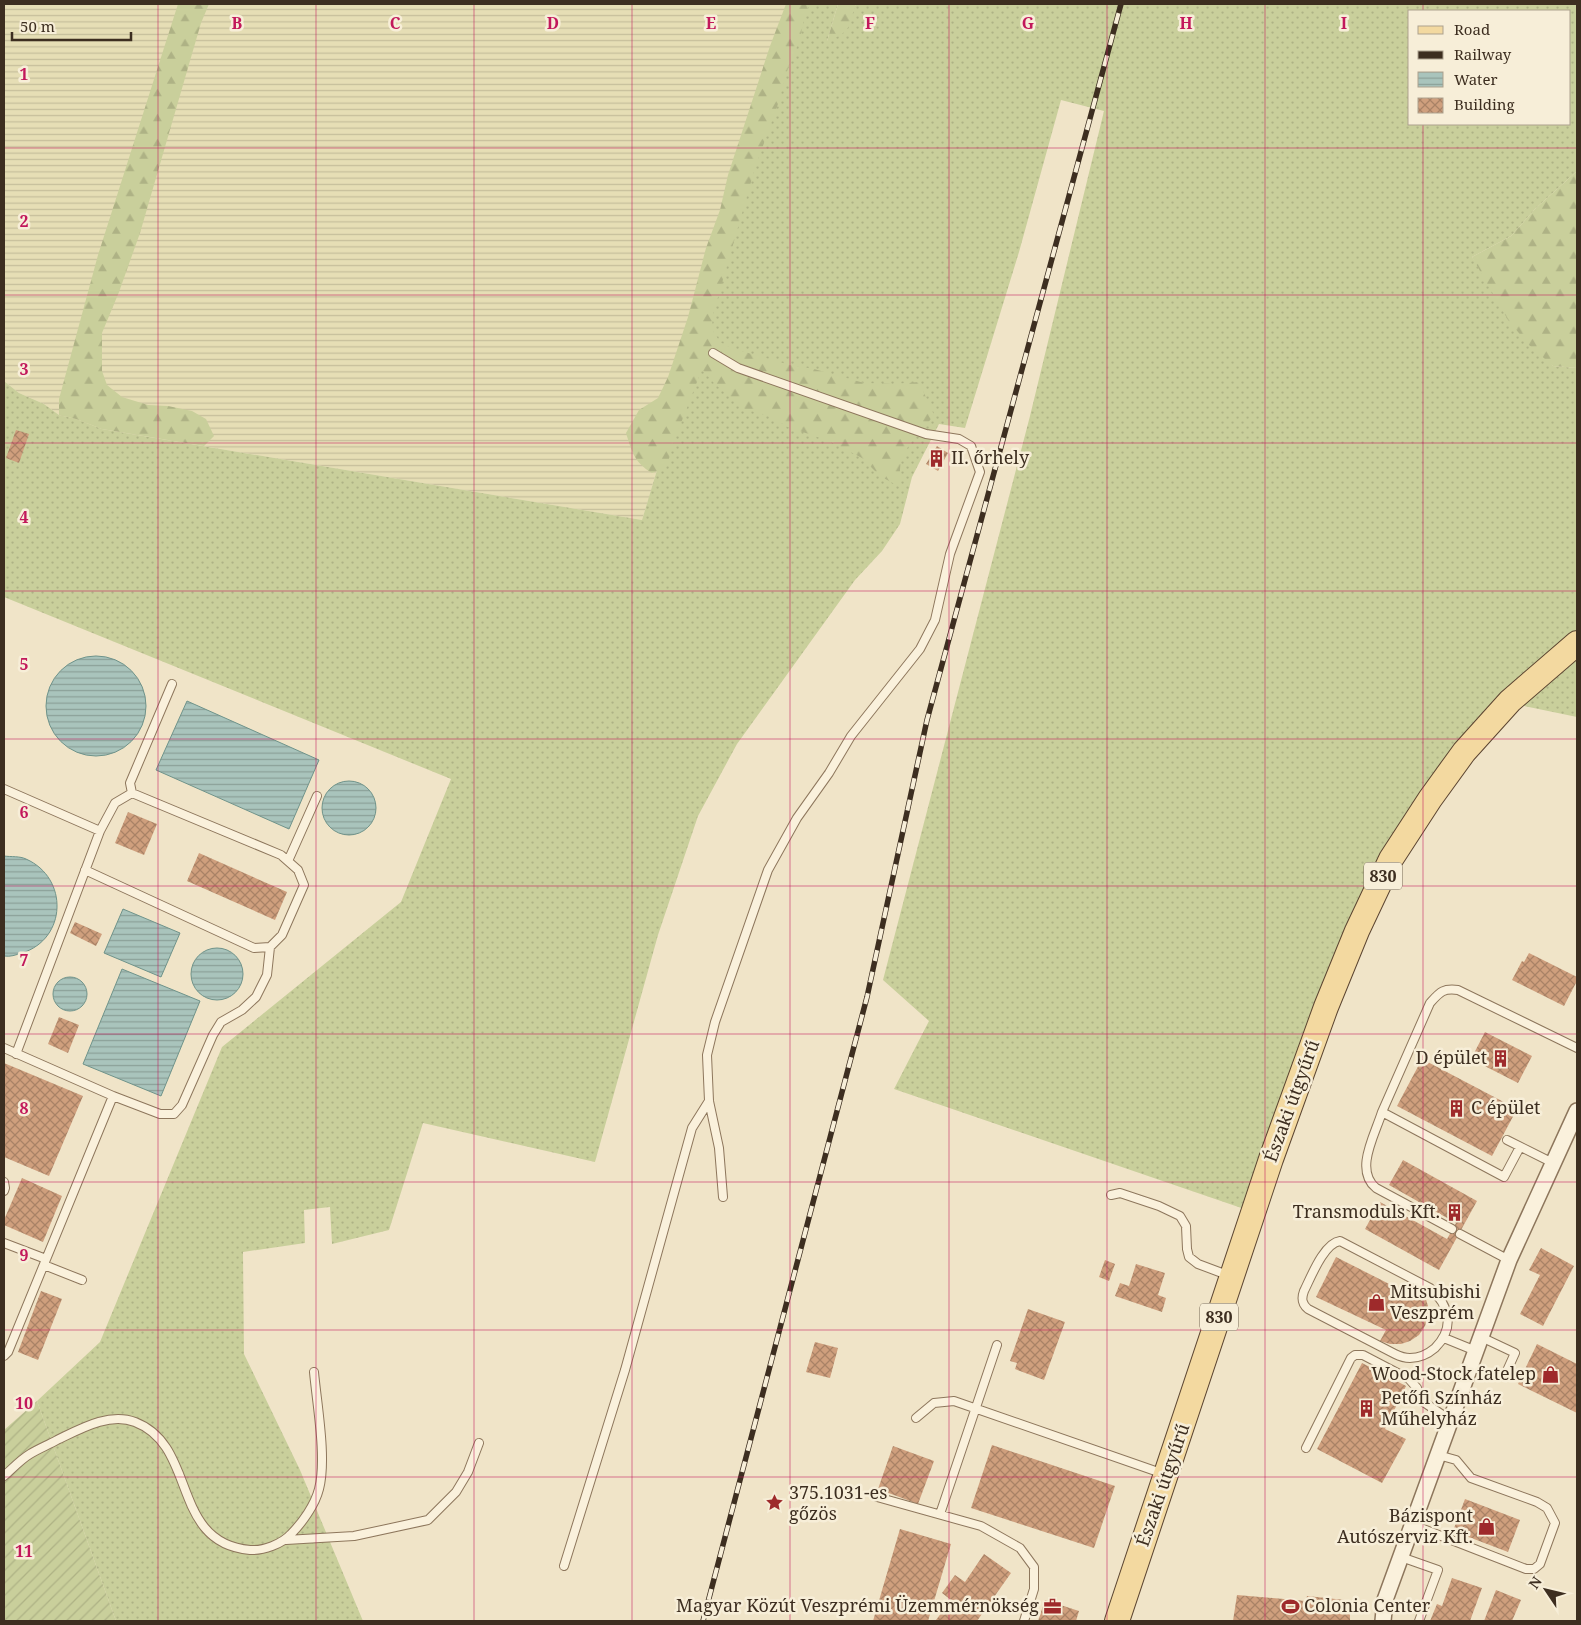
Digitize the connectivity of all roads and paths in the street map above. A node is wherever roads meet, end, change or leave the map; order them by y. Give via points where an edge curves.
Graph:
1 (713, 353) dead end
2 (1577, 644) edge
3 (172, 684) dead end
4 (4, 789) edge
5 (132, 793) junction
6 (317, 796) dead end
7 (100, 831) junction
8 (288, 861) junction
9 (85, 870) junction
10 (270, 948) junction
11 (4, 1048) edge
12 (1577, 1048) edge
13 (16, 1054) junction
14 (113, 1096) junction
15 (709, 1101) junction
16 (1577, 1110) edge
17 (1382, 1112) junction
18 (1507, 1140) dead end
19 (1520, 1147) junction
20 (1553, 1163) junction
21 (4, 1182) edge
22 (4, 1191) edge
23 (1111, 1195) dead end
24 (724, 1197) dead end
25 (1452, 1229) dead end
26 (1460, 1234) dead end
27 (4, 1243) edge
28 (1509, 1260) junction
29 (45, 1262) junction
30 (1232, 1277) junction
31 (82, 1280) dead end
32 (1444, 1338) junction
33 (1478, 1344) junction
34 (997, 1345) dead end
35 (4, 1356) edge
36 (314, 1372) dead end
37 (1506, 1373) dead end
38 (976, 1409) junction
39 (916, 1418) dead end
40 (1450, 1420) junction
41 (479, 1443) dead end
42 (1306, 1448) dead end
43 (1438, 1455) junction
44 (1166, 1475) junction
45 (4, 1476) edge
46 (877, 1497) dead end
47 (940, 1514) junction
48 (1412, 1525) junction
49 (286, 1540) junction
50 (1401, 1557) junction
51 (564, 1566) dead end
52 (1024, 1621) edge
53 (1117, 1621) edge
54 (1383, 1621) edge
55 (1419, 1621) edge

1 - 15 lane via 738,368 926,434 959,439 971,446 980,472 950,554 934,620 920,649 851,736 797,818 768,870 711,1038 707,1054
2 - 30 main road, Északi útgyűrű / 830 via 1510,701 1464,752 1391,859 1326,1007
3 - 5 lane via 130,783
4 - 7 lane
5 - 7 lane via 115,803
5 - 8 lane via 281,855
6 - 8 lane
7 - 9 lane
8 - 10 lane via 298,870 304,885 282,934
9 - 10 lane via 254,948
9 - 13 lane
10 - 14 lane via 267,976 256,997 221,1022 182,1106 174,1114 160,1114
11 - 13 lane
12 - 17 lane via 1458,990 1446,989 1430,1003
13 - 14 lane
14 - 29 lane
15 - 24 lane via 719,1148
15 - 51 lane via 692,1128 625,1370
16 - 20 street
17 - 19 lane via 1504,1177
17 - 25 lane via 1366,1161 1370,1183
18 - 19 lane
19 - 20 lane
20 - 28 street
21 - 22 lane
23 - 30 lane via 1120,1193 1180,1216 1186,1226 1189,1257 1198,1264
26 - 28 lane
27 - 29 lane
28 - 33 street
29 - 31 lane
29 - 35 lane
30 - 44 main road, Északi útgyűrű / 830
32 - 32 lane via 1421,1357 1395,1354 1308,1309 1302,1296 1325,1251 1340,1241 1430,1288 1440,1297 1448,1323
32 - 33 lane
33 - 37 lane via 1515,1353
33 - 40 street
34 - 38 lane
36 - 49 lane via 322,1459 318,1490 302,1522
38 - 39 lane via 954,1402 934,1403
38 - 44 lane
38 - 47 lane
40 - 42 lane via 1422,1401 1410,1379 1363,1355 1355,1355
40 - 43 street
41 - 49 lane via 456,1492 428,1520 354,1536
43 - 48 street
43 - 48 lane via 1456,1460 1471,1478 1547,1508 1555,1523 1540,1564 1534,1569 1526,1569
44 - 53 main road, Északi útgyűrű / 830
45 - 49 lane via 29,1454 87,1426 119,1418 151,1430 171,1454 195,1515 208,1532 236,1548 258,1550
46 - 47 lane
47 - 52 lane via 980,1526 1020,1548 1034,1567 1034,1589
48 - 50 street
50 - 54 street via 1385,1600
50 - 55 lane via 1438,1570

